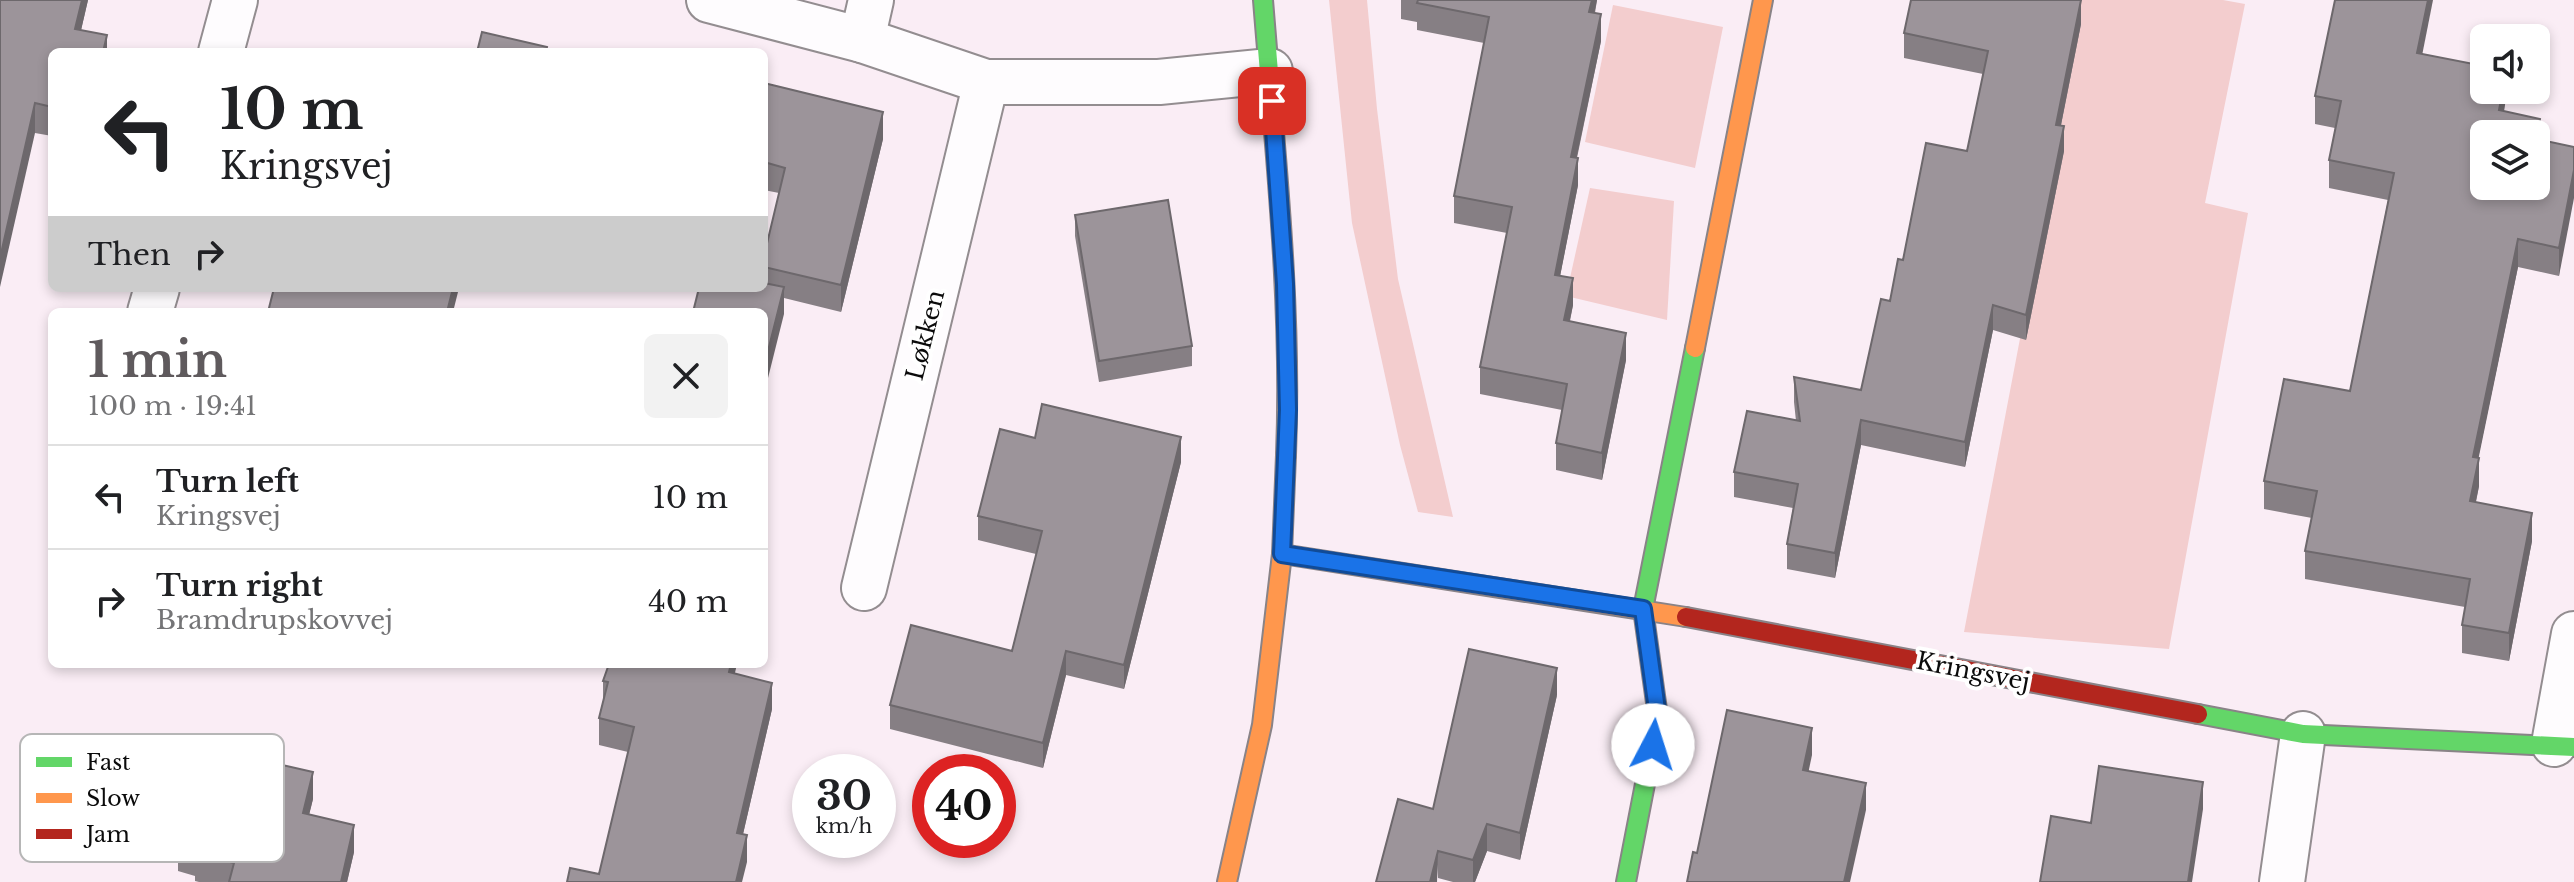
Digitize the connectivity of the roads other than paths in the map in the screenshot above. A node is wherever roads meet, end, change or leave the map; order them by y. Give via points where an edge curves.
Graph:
1 (235, 0) edge
2 (709, 0) edge
3 (1263, 0) edge
4 (1763, 0) edge
5 (866, 20) edge
6 (222, 48) edge
7 (1270, 71) junction
8 (986, 82) junction
9 (1282, 554) junction
10 (864, 588) dead end
11 (1643, 609) junction
12 (2574, 634) edge
13 (2303, 734) junction
14 (2564, 746) edge
15 (1227, 882) edge
16 (1626, 882) edge
17 (2282, 882) edge

1 - 6 street
2 - 5 street
3 - 7 street
4 - 11 street
5 - 8 street
7 - 8 street via 1159,82
7 - 9 street via 1285,284 1288,410
8 - 10 street, Løkken
9 - 11 street, Kringsvej
9 - 15 street via 1262,725
11 - 13 street, Kringsvej
11 - 16 street via 1658,717
12 - 14 street, Kringsvej
13 - 14 street, Kringsvej
13 - 17 street

